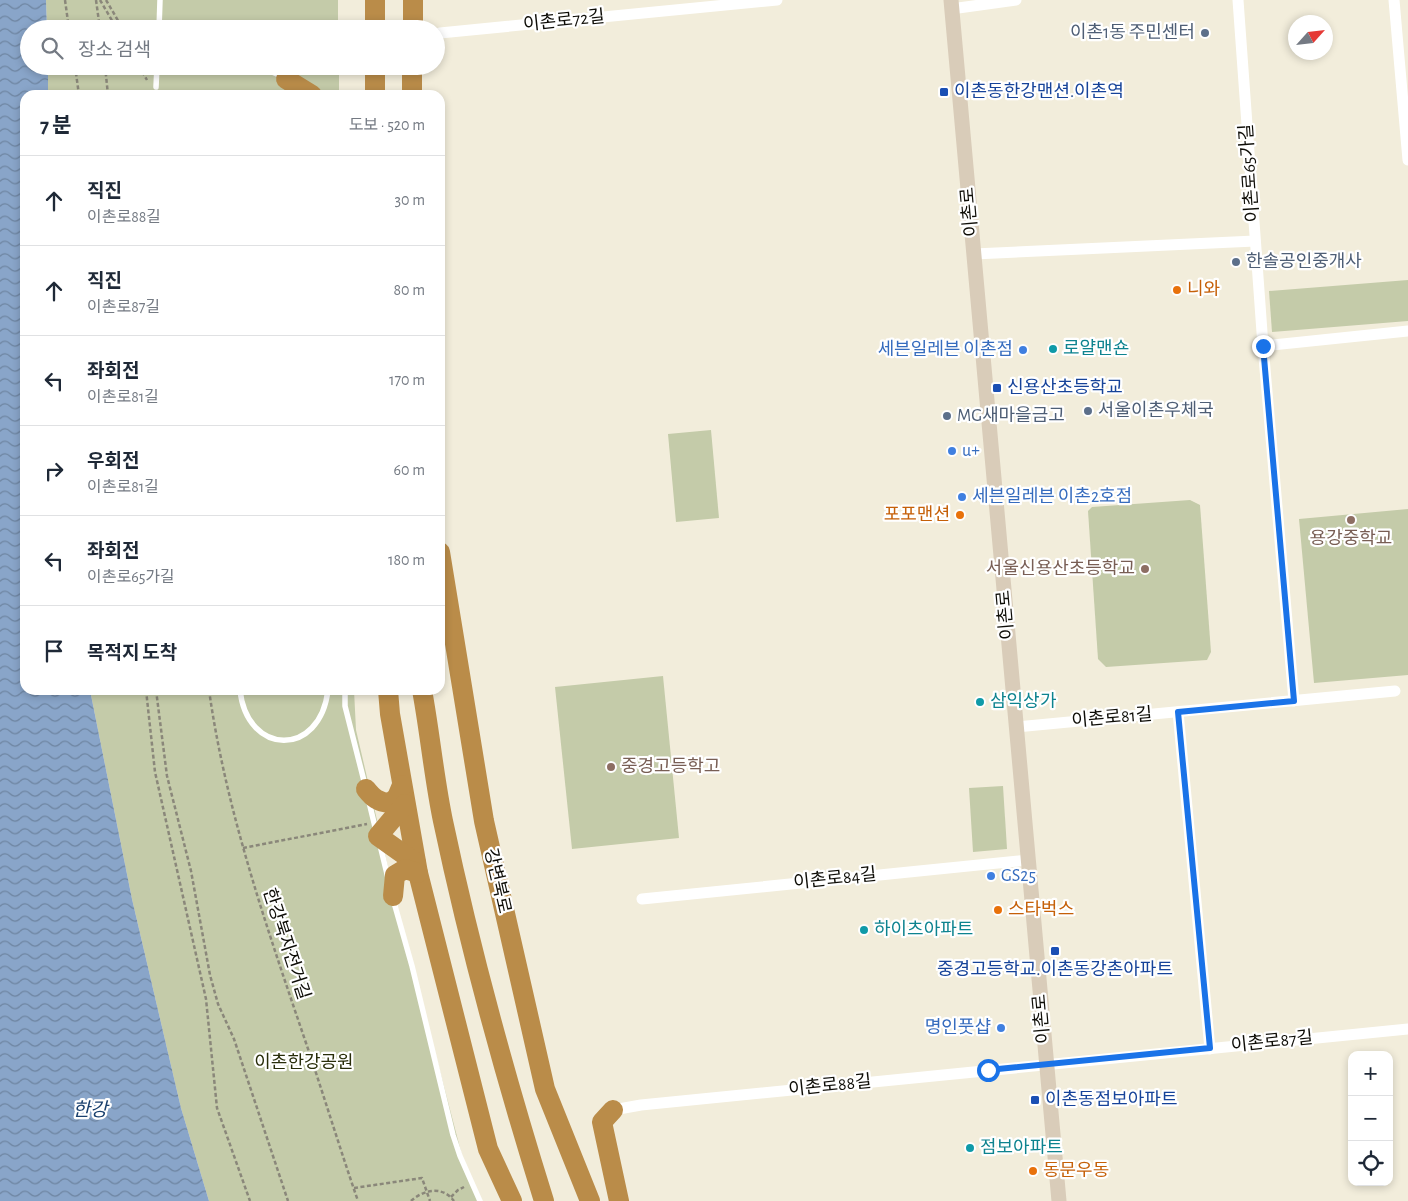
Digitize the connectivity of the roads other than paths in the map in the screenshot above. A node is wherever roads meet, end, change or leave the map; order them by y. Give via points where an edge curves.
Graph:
1 (160, 0) edge
2 (375, 0) edge
3 (413, 0) edge
4 (648, 0) edge
5 (777, 0) edge
6 (1016, 0) edge
7 (1238, 0) edge
8 (1394, 0) edge
9 (951, 5) edge
10 (650, 12) junction
11 (159, 20) edge
12 (375, 20) edge
13 (413, 20) edge
14 (445, 32) edge
15 (157, 75) edge
16 (375, 75) edge
17 (412, 75) edge
18 (286, 77) edge
19 (156, 87) dead end
20 (305, 90) edge
21 (375, 90) edge
22 (412, 90) edge
23 (1408, 160) edge
24 (1255, 241) junction
25 (974, 254) junction
26 (1408, 332) edge
27 (1263, 346) junction
28 (445, 583) edge
29 (1395, 691) dead end
30 (241, 695) edge
31 (327, 695) edge
32 (345, 695) edge
33 (388, 695) edge
34 (423, 695) edge
35 (1294, 701) junction
36 (1178, 712) junction
37 (1016, 726) junction
38 (366, 789) junction
39 (404, 795) junction
40 (376, 830) junction
41 (1028, 860) junction
42 (417, 868) junction
43 (393, 896) junction
44 (642, 899) dead end
45 (1408, 1029) edge
46 (1210, 1048) junction
47 (1046, 1065) junction
48 (613, 1110) joint
49 (480, 1201) edge
50 (512, 1201) edge
51 (544, 1201) edge
52 (590, 1201) edge
53 (619, 1201) edge
54 (1059, 1201) edge

1 - 11 lane
2 - 12 highway
3 - 13 highway
4 - 10 street
5 - 10 street, 이촌로72길
6 - 9 street
7 - 24 street, 이촌로65가길
8 - 23 street
9 - 25 street, 이촌로
10 - 14 street, 이촌로72길
15 - 19 lane
16 - 21 highway
17 - 22 highway
18 - 20 highway
24 - 25 street
24 - 27 street, 이촌로65가길
25 - 37 street, 이촌로
26 - 27 street
27 - 35 street, 이촌로65가길
28 - 52 highway, 강변북로 via 484,821 543,1080
29 - 35 street, 이촌로81길
30 - 31 lane via 247,718 256,729 280,740 302,736 313,729 322,716
32 - 38 lane
33 - 39 highway
34 - 51 highway via 443,820 471,938
35 - 36 street, 이촌로81길
36 - 37 street, 이촌로81길
36 - 46 street, 이촌로81길
37 - 41 street, 이촌로
38 - 39 highway via 381,802 390,803
38 - 40 lane
39 - 40 highway
39 - 42 highway
40 - 42 highway
40 - 43 lane
41 - 44 street, 이촌로84길
41 - 47 street, 이촌로
42 - 43 highway via 395,874
42 - 50 highway via 488,1149
43 - 49 lane via 453,1135
45 - 46 street, 이촌로87길
46 - 47 street, 이촌로87길
47 - 48 street, 이촌로88길
47 - 54 street, 이촌로
48 - 53 highway via 602,1122

